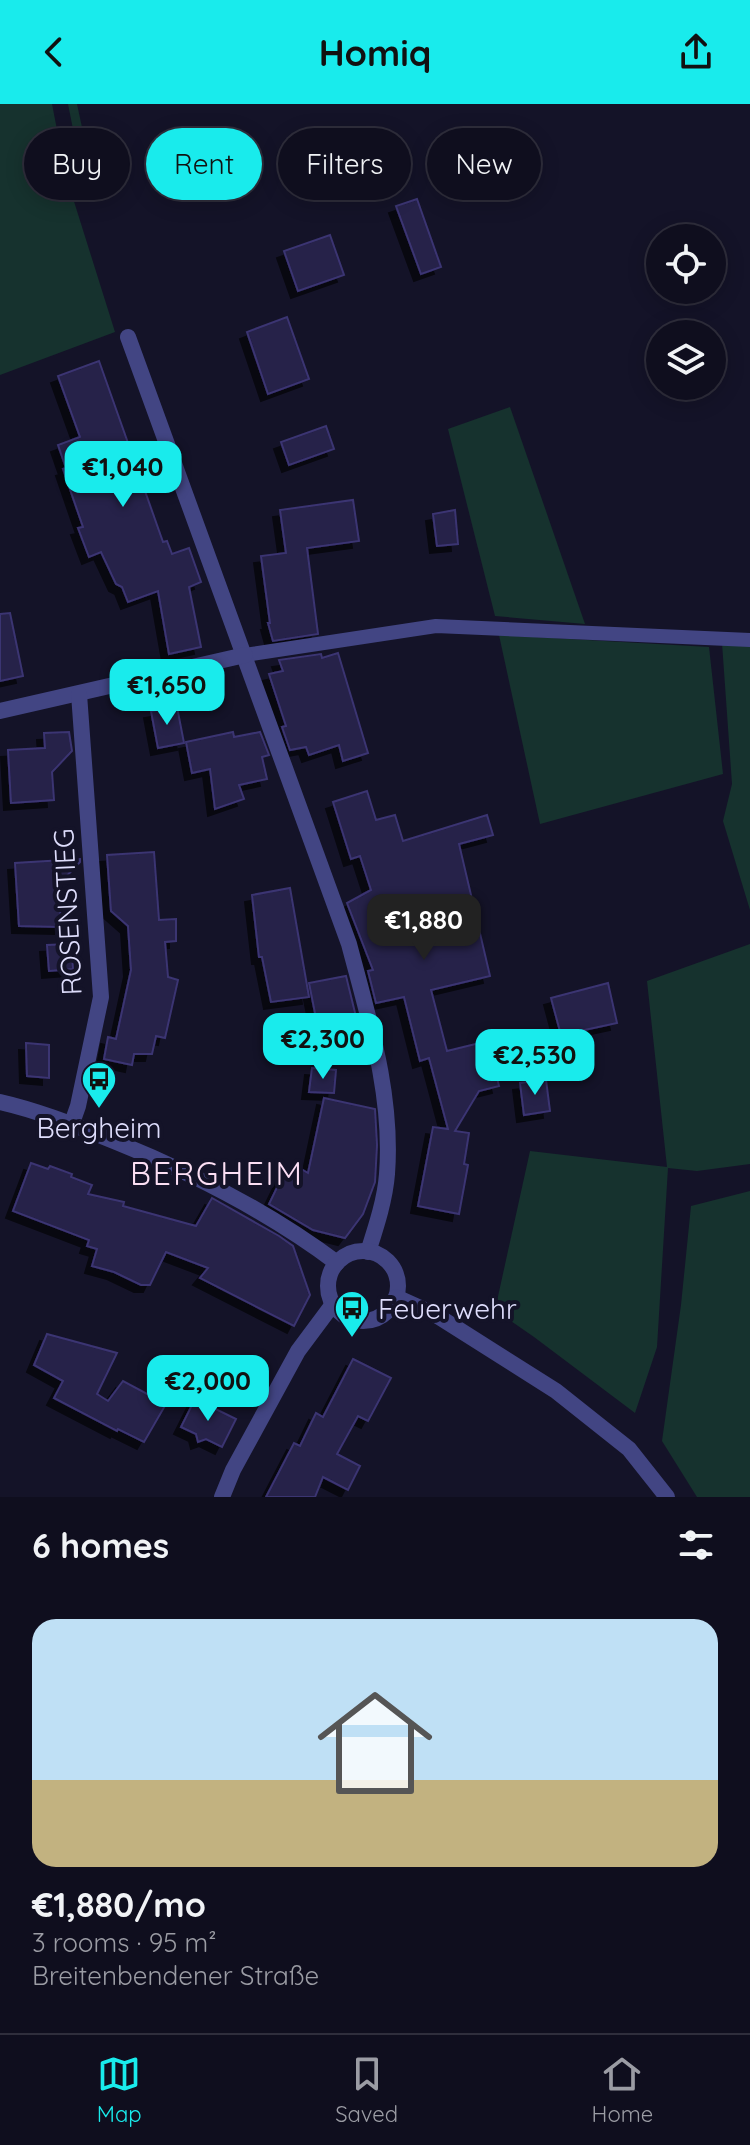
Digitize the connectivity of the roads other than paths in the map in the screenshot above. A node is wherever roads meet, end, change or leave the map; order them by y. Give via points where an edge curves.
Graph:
1 (128, 337) dead end
2 (750, 640) edge
3 (245, 655) junction
4 (79, 694) junction
5 (0, 711) edge
6 (0, 1102) edge
7 (72, 1123) junction
8 (368, 1252) junction
9 (337, 1263) junction
10 (396, 1297) junction
11 (333, 1304) junction
12 (222, 1497) edge
13 (667, 1497) edge

1 - 3 street
2 - 3 lane via 436,626
3 - 4 street
3 - 8 street via 349,944 381,1069 388,1119 387,1176
4 - 5 street
4 - 7 street, ROSENSTIEG via 101,997
6 - 7 street
7 - 9 street via 182,1168
8 - 9 street
8 - 10 street via 393,1268
9 - 11 street via 328,1282
10 - 11 street via 372,1320 350,1319
10 - 13 street via 436,1315 556,1391 629,1449
11 - 12 street via 298,1351

